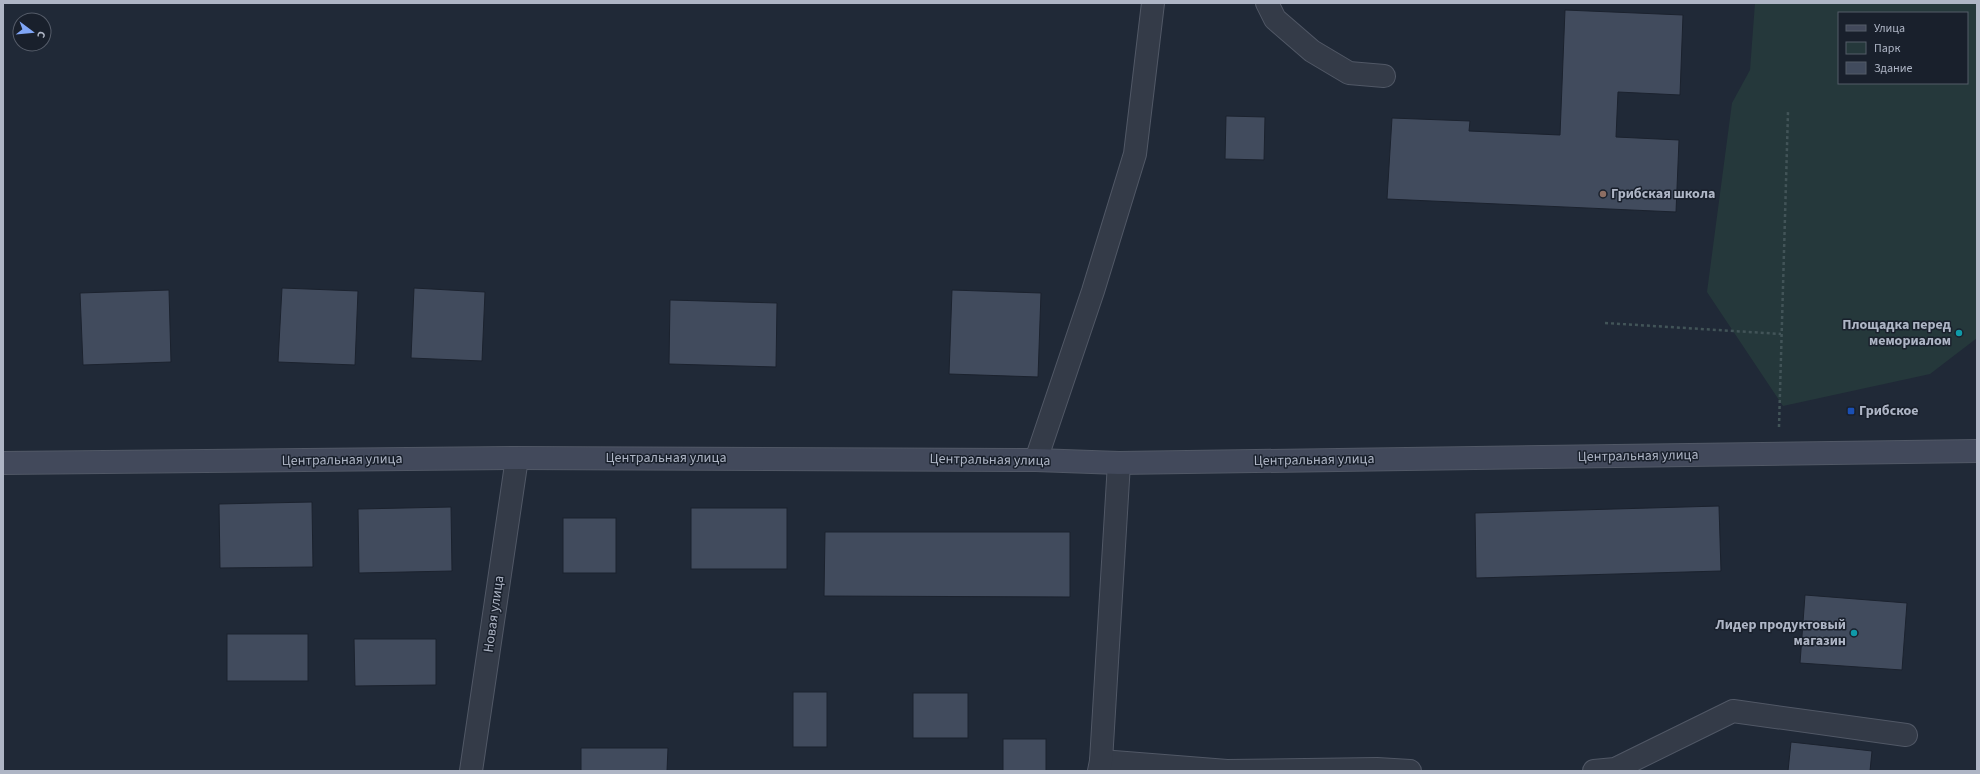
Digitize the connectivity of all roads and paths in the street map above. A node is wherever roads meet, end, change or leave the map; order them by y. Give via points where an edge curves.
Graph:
1 (1153, 3) edge
2 (1267, 3) edge
3 (1384, 76) dead end
4 (1788, 112) dead end
5 (1605, 323) dead end
6 (1782, 334) junction
7 (1977, 451) edge
8 (1778, 454) junction
9 (517, 458) junction
10 (1036, 460) junction
11 (3, 463) edge
12 (1119, 463) junction
13 (1906, 735) dead end
14 (1100, 766) edge
15 (471, 771) edge
16 (1410, 771) edge
17 (1594, 771) edge

1 - 10 street via 1135,154 1093,291
2 - 3 street via 1274,19 1312,51 1349,73
4 - 6 path
5 - 6 path
6 - 8 path
7 - 8 street, Центральная улица
8 - 12 street, Центральная улица
9 - 10 street, Центральная улица
9 - 11 street, Центральная улица
9 - 15 street, Новая улица
10 - 12 street, Центральная улица
12 - 14 street
13 - 17 street via 1734,711 1615,769
14 - 16 street via 1227,771

